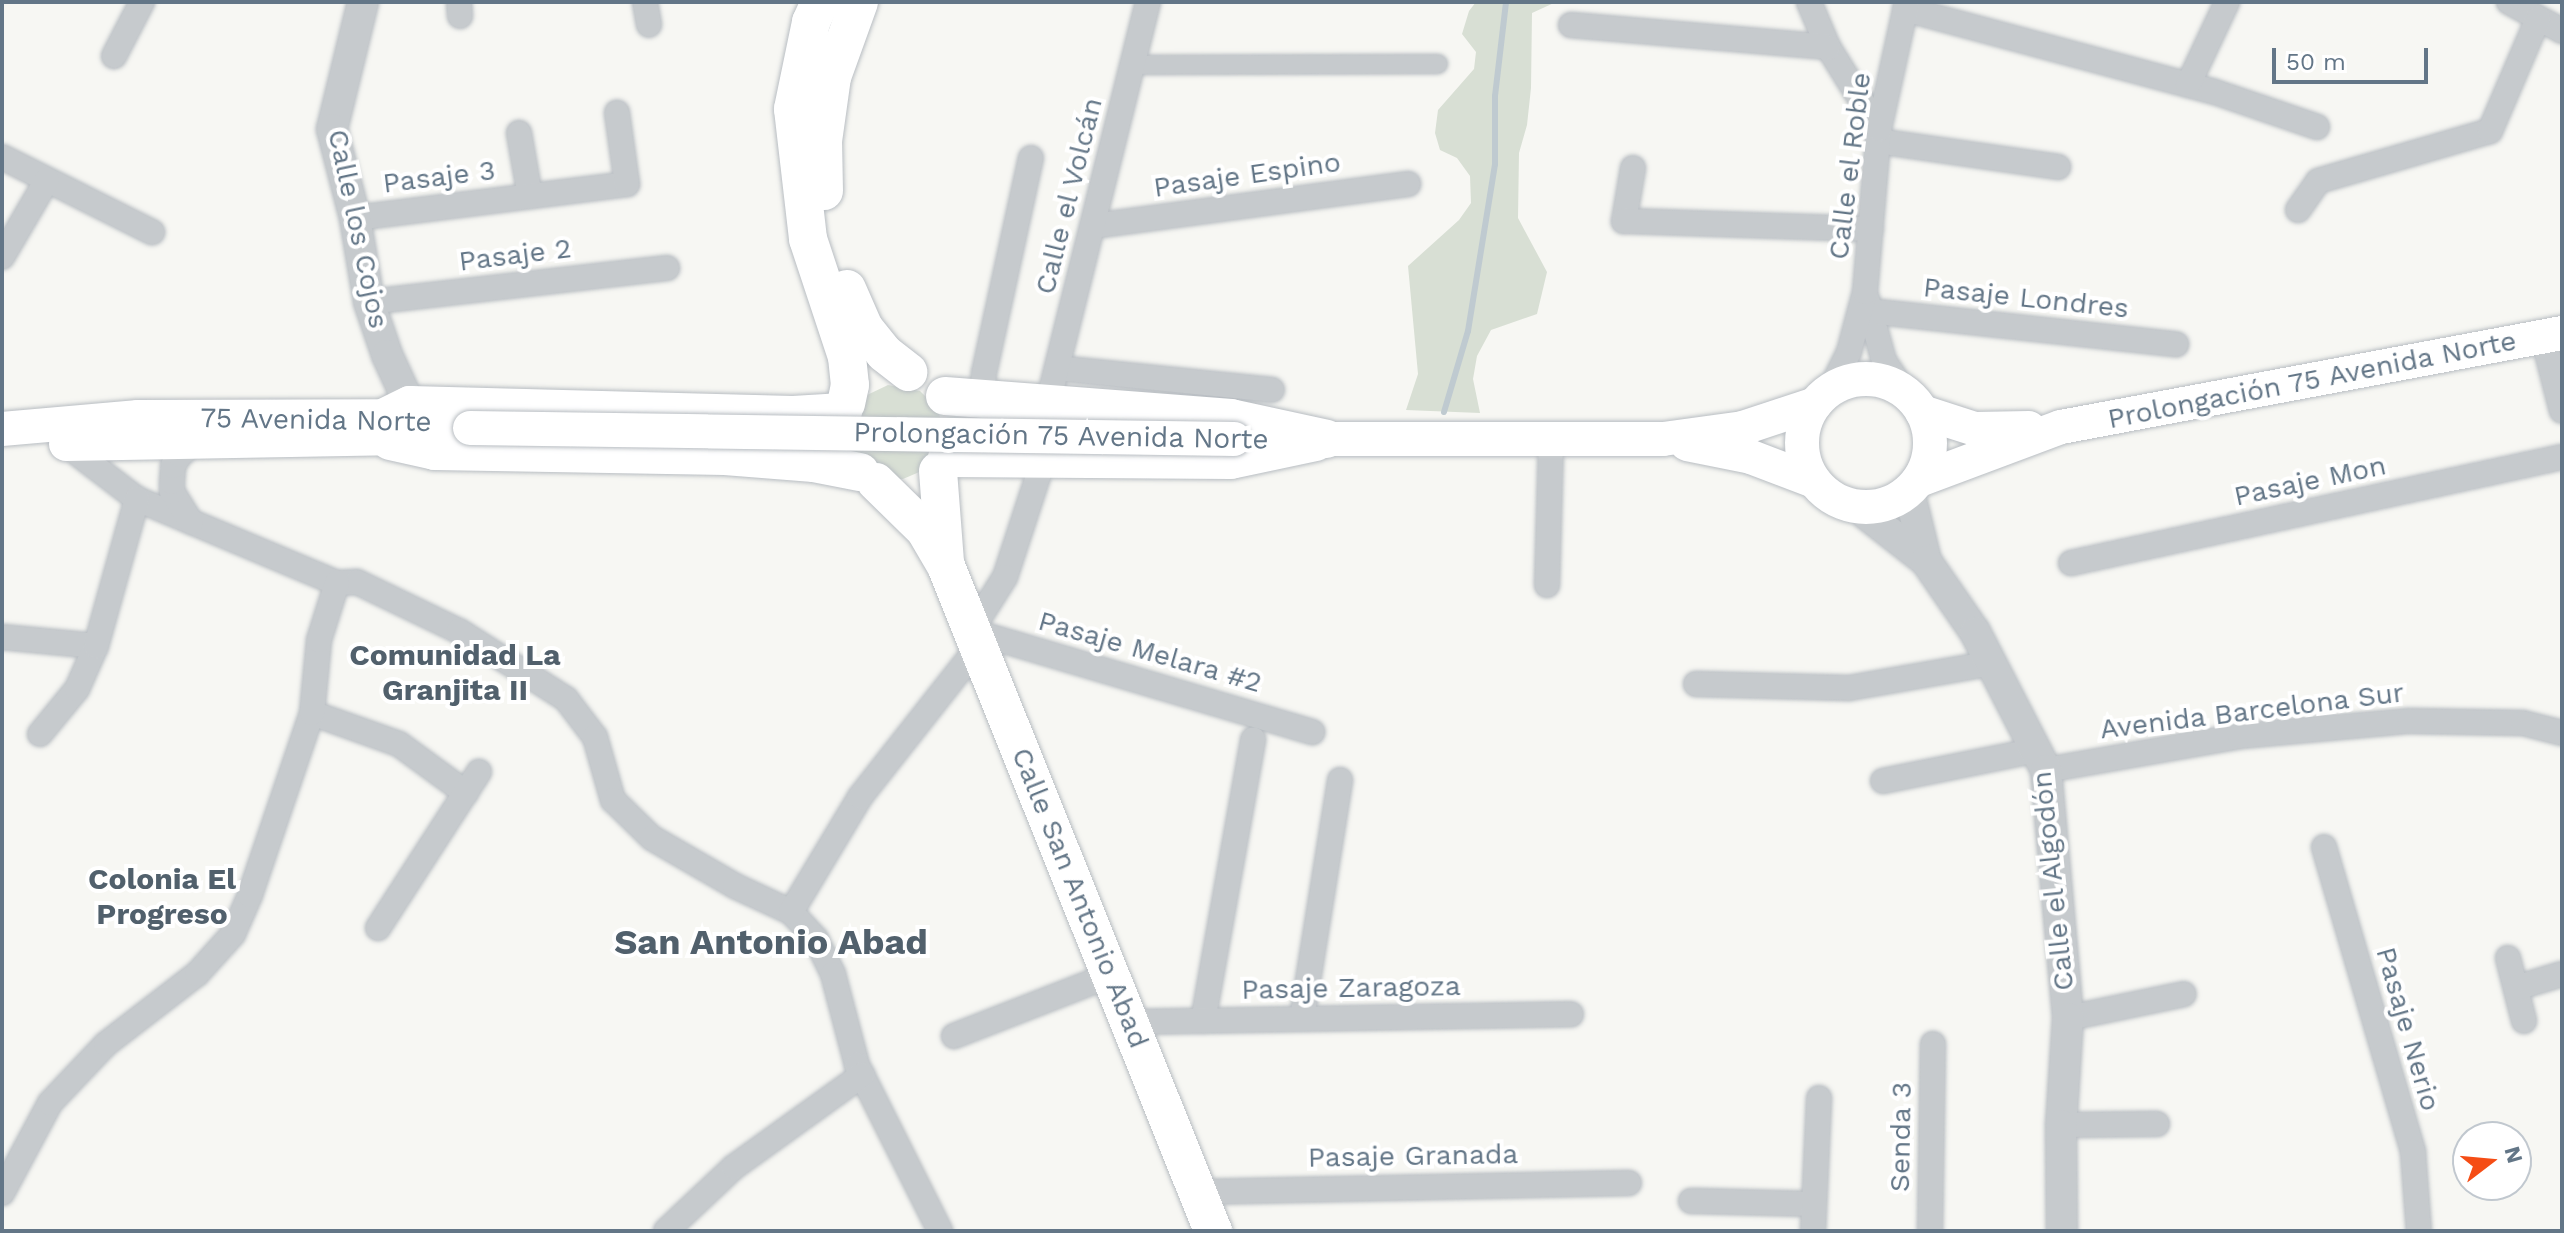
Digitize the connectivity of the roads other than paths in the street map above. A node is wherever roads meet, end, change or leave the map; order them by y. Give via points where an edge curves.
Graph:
1 (142, 2) edge
2 (363, 2) edge
3 (820, 2) edge
4 (859, 2) edge
5 (1148, 2) edge
6 (1809, 2) edge
7 (2227, 2) edge
8 (2509, 2) edge
9 (1906, 6) edge
10 (2538, 19) junction
11 (1571, 25) dead end
12 (2562, 31) edge
13 (1828, 47) junction
14 (114, 56) dead end
15 (1438, 64) dead end
16 (1132, 65) junction
17 (2188, 85) junction
18 (617, 113) dead end
19 (2317, 127) dead end
20 (519, 133) dead end
21 (1879, 135) junction
22 (2, 157) edge
23 (1031, 158) dead end
24 (2058, 167) dead end
25 (1633, 168) dead end
26 (47, 180) junction
27 (1408, 184) dead end
28 (530, 196) junction
29 (2298, 210) dead end
30 (355, 218) junction
31 (1093, 226) junction
32 (1871, 229) junction
33 (152, 232) dead end
34 (2, 257) edge
35 (667, 268) dead end
36 (369, 302) junction
37 (1868, 302) junction
38 (2553, 335) edge
39 (2176, 344) dead end
40 (908, 372) junction
41 (1052, 386) junction
42 (1272, 390) dead end
43 (1823, 397) junction
44 (963, 398) junction
45 (1914, 402) junction
46 (845, 408) junction
47 (2562, 411) edge
48 (396, 421) junction
49 (2061, 427) junction
50 (464, 428) joint
51 (2, 429) edge
52 (1327, 439) junction
53 (1663, 439) junction
54 (1551, 440) junction
55 (196, 442) junction
56 (65, 444) junction
57 (2, 452) edge
58 (2562, 457) edge
59 (1044, 458) junction
60 (942, 465) junction
61 (868, 477) junction
62 (1814, 481) junction
63 (1914, 486) junction
64 (137, 499) junction
65 (1857, 507) junction
66 (191, 522) junction
67 (1926, 561) junction
68 (2071, 563) dead end
69 (946, 566) junction
70 (337, 583) junction
71 (1547, 585) dead end
72 (2, 637) edge
73 (974, 639) junction
74 (96, 646) junction
75 (1992, 663) junction
76 (1696, 684) dead end
77 (312, 713) junction
78 (1312, 732) dead end
79 (2562, 733) edge
80 (40, 734) dead end
81 (1253, 739) dead end
82 (2041, 760) junction
83 (479, 772) dead end
84 (1340, 780) dead end
85 (1883, 781) dead end
86 (466, 793) junction
87 (2324, 847) dead end
88 (791, 912) junction
89 (378, 928) dead end
90 (2508, 958) dead end
91 (1113, 974) junction
92 (2562, 974) edge
93 (2516, 988) junction
94 (2184, 994) dead end
95 (1571, 1014) dead end
96 (1302, 1018) junction
97 (2068, 1018) junction
98 (1203, 1021) junction
99 (2524, 1021) dead end
100 (1131, 1022) junction
101 (954, 1036) dead end
102 (1933, 1044) dead end
103 (862, 1075) junction
104 (1819, 1098) dead end
105 (2157, 1124) dead end
106 (2061, 1125) junction
107 (1629, 1183) dead end
108 (1198, 1192) junction
109 (2, 1193) edge
110 (1691, 1201) dead end
111 (1814, 1204) junction
112 (666, 1231) edge
113 (940, 1231) edge
114 (1213, 1231) edge
115 (1813, 1231) edge
116 (1930, 1231) edge
117 (2062, 1231) edge
118 (2419, 1231) edge

1 - 14 street
2 - 30 street, Calle los Cojos via 332,129
3 - 46 main road via 793,109 808,239 847,357 850,385
4 - 40 main road via 832,77 823,141 825,213 841,275 864,328
5 - 16 street, Calle el Volcán
6 - 13 street
7 - 17 street
8 - 10 street
9 - 17 street
9 - 21 street, Calle el Roble
10 - 12 street
10 - 29 street via 2490,131 2318,181
11 - 13 street
13 - 21 street
15 - 16 street
16 - 31 street, Calle el Volcán
17 - 19 street
18 - 28 street, Pasaje 3 via 627,184
20 - 28 street, Pasaje 3
21 - 24 street
21 - 32 street, Calle el Roble
22 - 26 street
23 - 44 street via 984,373
25 - 32 street via 1624,221
26 - 33 street
26 - 34 street
27 - 31 street, Pasaje Espino
28 - 30 street, Pasaje 3
30 - 36 street, Calle los Cojos
31 - 41 street, Calle el Volcán
32 - 37 street, Calle el Roble
35 - 36 street, Pasaje 2
36 - 48 street, Calle los Cojos via 387,355
37 - 39 street, Pasaje Londres
37 - 43 street, Calle el Roble via 1849,352
37 - 45 street, Calle el Roble via 1884,361
38 - 47 street
38 - 49 main road, Prolongación 75 Avenida Norte
40 - 44 main road
40 - 46 main road via 865,381
41 - 42 street
41 - 44 main road
41 - 52 main road
43 - 45 main road via 1848,381 1868,379 1888,383
43 - 53 main road, Prolongación 75 Avenida Norte via 1743,428
43 - 62 main road via 1806,422 1802,442
44 - 60 main road
45 - 49 main road, Prolongación 75 Avenida Norte via 1975,429
45 - 63 main road via 1930,447
46 - 48 main road via 777,415
46 - 61 main road via 842,440 848,457
48 - 50 main road, 75 Avenida Norte via 438,421
48 - 51 main road, 75 Avenida Norte via 138,417
48 - 55 main road, 75 Avenida Norte
48 - 61 main road via 435,451 725,456 814,463
49 - 63 main road, Prolongación 75 Avenida Norte
50 - 52 main road, Prolongación 75 Avenida Norte, bridge
52 - 54 main road, Prolongación 75 Avenida Norte
52 - 59 main road via 1231,460
53 - 54 main road, Prolongación 75 Avenida Norte
53 - 62 main road, Prolongación 75 Avenida Norte via 1751,457
54 - 71 street
55 - 56 main road, 75 Avenida Norte
55 - 66 street via 173,466 172,482 172,492
56 - 57 main road, 75 Avenida Norte
56 - 64 street
58 - 68 street, Pasaje Mon
59 - 60 main road
59 - 73 street via 1005,577
60 - 61 main road via 908,486
60 - 69 main road, Calle San Antonio Abad
61 - 69 main road, Calle San Antonio Abad via 925,530
62 - 65 main road via 1826,494
63 - 65 main road via 1891,503
63 - 67 street, Calle el Algodón
64 - 66 street
64 - 74 street
65 - 67 street, Calle el Algodón
66 - 70 street
67 - 75 street, Calle el Algodón
69 - 73 main road, Calle San Antonio Abad
70 - 77 street via 319,640
70 - 88 street via 357,582 459,631 566,699 595,737 613,800 652,838
72 - 74 street
73 - 78 street, Pasaje Melara #2
73 - 88 street via 860,797
73 - 91 main road, Calle San Antonio Abad
74 - 80 street via 77,689
75 - 76 street via 1849,688
75 - 82 street, Calle el Algodón
77 - 86 street via 399,744
77 - 109 street via 233,934 197,974 106,1044 50,1103
79 - 82 street, Avenida Barcelona Sur via 2523,723 2409,721
81 - 98 street
82 - 85 street, Avenida Barcelona Sur
82 - 97 street, Calle el Algodón
83 - 86 street
84 - 96 street
86 - 89 street
87 - 118 street, Pasaje Nerio via 2413,1152
88 - 103 street via 827,957
90 - 93 street
91 - 100 main road, Calle San Antonio Abad
91 - 101 street
92 - 93 street
93 - 99 street
94 - 97 street
95 - 96 street, Pasaje Zaragoza
96 - 98 street, Pasaje Zaragoza
97 - 106 street, Calle el Algodón
98 - 100 street, Pasaje Zaragoza
100 - 108 main road, Calle San Antonio Abad
102 - 116 street, Senda 3
103 - 112 street via 734,1167
103 - 113 street
104 - 111 street
105 - 106 street
106 - 117 street, Calle el Algodón
107 - 108 street, Pasaje Granada
108 - 114 main road, Calle San Antonio Abad
110 - 111 street
111 - 115 street

